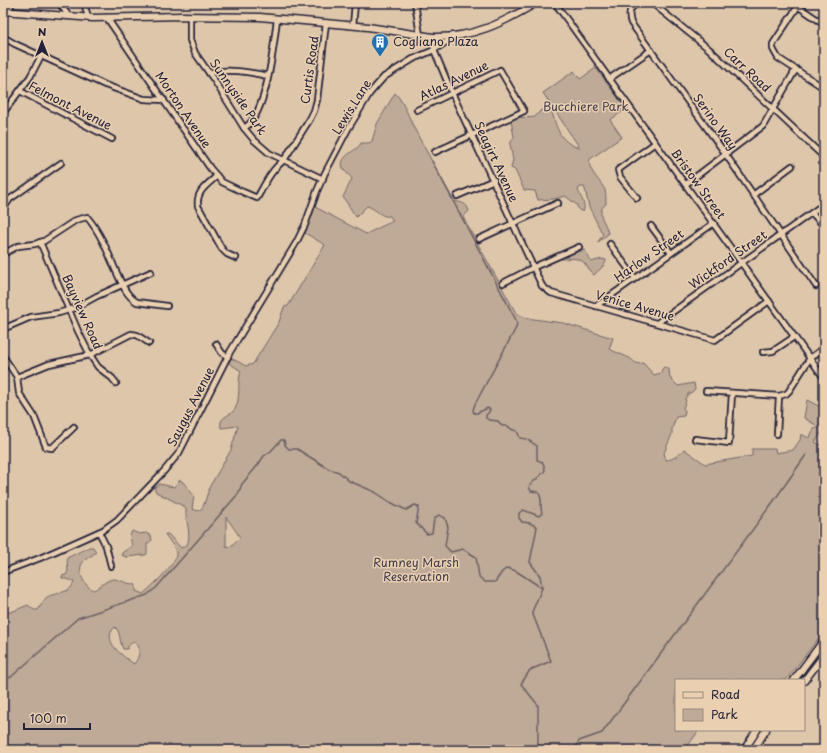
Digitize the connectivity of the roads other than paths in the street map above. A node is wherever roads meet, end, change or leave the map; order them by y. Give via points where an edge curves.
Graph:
1 (11, 3) edge
2 (59, 3) edge
3 (84, 3) edge
4 (355, 3) edge
5 (415, 3) edge
6 (555, 3) edge
7 (637, 3) edge
8 (653, 3) edge
9 (535, 4) edge
10 (795, 4) edge
11 (3, 11) edge
12 (10, 11) junction
13 (69, 16) junction
14 (190, 16) junction
15 (88, 17) junction
16 (107, 18) junction
17 (277, 19) junction
18 (326, 23) junction
19 (824, 24) edge
20 (353, 26) junction
21 (420, 35) junction
22 (3, 37) edge
23 (433, 37) junction
24 (454, 37) junction
25 (434, 50) junction
26 (650, 50) junction
27 (41, 56) junction
28 (796, 69) junction
29 (209, 73) junction
30 (268, 76) junction
31 (609, 79) junction
32 (824, 88) edge
33 (20, 91) junction
34 (452, 93) junction
35 (164, 100) junction
36 (774, 109) junction
37 (417, 110) dead end
38 (3, 113) edge
39 (244, 128) junction
40 (472, 135) junction
41 (112, 139) dead end
42 (654, 143) junction
43 (435, 152) dead end
44 (726, 155) junction
45 (824, 157) edge
46 (284, 160) junction
47 (61, 163) dead end
48 (792, 166) dead end
49 (217, 176) junction
50 (323, 179) junction
51 (494, 180) junction
52 (686, 184) junction
53 (753, 195) junction
54 (457, 196) dead end
55 (257, 198) joint
56 (637, 198) dead end
57 (558, 203) dead end
58 (824, 204) edge
59 (3, 209) edge
60 (812, 213) junction
61 (514, 223) junction
62 (714, 223) junction
63 (651, 226) dead end
64 (824, 226) edge
65 (781, 235) junction
66 (479, 239) dead end
67 (40, 242) junction
68 (610, 244) dead end
69 (580, 247) dead end
70 (671, 253) junction
71 (3, 254) edge
72 (236, 258) dead end
73 (742, 262) junction
74 (534, 267) junction
75 (151, 272) dead end
76 (635, 278) junction
77 (503, 283) dead end
78 (122, 285) junction
79 (816, 286) dead end
80 (549, 292) joint
81 (768, 301) junction
82 (167, 306) dead end
83 (596, 306) junction
84 (69, 310) junction
85 (657, 323) junction
86 (3, 329) edge
87 (794, 337) junction
88 (149, 343) dead end
89 (216, 344) dead end
90 (824, 348) edge
91 (763, 352) dead end
92 (90, 355) junction
93 (3, 356) edge
94 (228, 357) junction
95 (810, 358) junction
96 (17, 377) junction
97 (824, 378) edge
98 (116, 384) dead end
99 (706, 391) dead end
100 (732, 393) junction
101 (779, 396) junction
102 (74, 427) dead end
103 (777, 434) dead end
104 (695, 439) dead end
105 (99, 532) junction
106 (111, 566) dead end
107 (3, 572) edge
108 (824, 640) edge
109 (824, 655) edge
110 (795, 679) edge
111 (805, 680) edge
112 (756, 731) edge
113 (765, 731) edge
114 (744, 750) edge
115 (753, 750) edge

1 - 12 street
2 - 13 street
3 - 15 street
4 - 20 street
5 - 21 street
6 - 31 street, Bristow Street
7 - 26 street, Serino Way via 631,7 629,16
8 - 36 street, Carr Road via 709,49
9 - 24 main road via 494,26
10 - 19 street
10 - 28 street via 772,49 778,58
11 - 12 main road
12 - 13 main road
13 - 15 main road
14 - 16 main road
14 - 17 main road
14 - 29 street, Sunnyside Park via 190,40 195,53
15 - 16 main road
16 - 35 street, Morton Avenue
17 - 18 main road
17 - 30 street
18 - 20 main road
18 - 46 street, Curtis Road via 314,111
20 - 21 main road
21 - 23 main road
22 - 27 street
23 - 24 main road
23 - 25 street, Seagirt Avenue
24 - 25 street, Lewis Lane
25 - 34 street, Seagirt Avenue
25 - 50 street, Lewis Lane via 413,59 384,77 370,93 348,129
26 - 31 street
26 - 44 street, Serino Way
27 - 33 street
27 - 35 street via 105,85 144,99
28 - 32 street
28 - 36 street
29 - 30 street via 218,70
29 - 39 street, Sunnyside Park
30 - 39 street via 254,118
31 - 42 street, Bristow Street
33 - 38 street
33 - 41 street, Felmont Avenue
34 - 37 street, Atlas Avenue
34 - 40 street, Seagirt Avenue
34 - 40 street, Atlas Avenue via 500,70 524,111
35 - 49 street, Morton Avenue
36 - 44 street via 763,126
36 - 45 street, Carr Road
39 - 46 street, Sunnyside Park via 269,153
40 - 43 street
40 - 51 street, Seagirt Avenue
42 - 52 street, Bristow Street
42 - 56 street via 618,170 620,177
44 - 52 street
44 - 53 street, Serino Way
46 - 50 street, Sunnyside Park
46 - 55 street, Curtis Road via 270,174
47 - 59 street via 10,199
48 - 53 street
49 - 55 street, Morton Avenue via 222,182
49 - 72 street via 199,192 198,206 222,249 226,254
50 - 94 street, Saugus Avenue via 291,253
51 - 54 street
51 - 61 street, Seagirt Avenue
52 - 62 street, Bristow Street
53 - 65 street, Serino Way
57 - 61 street
58 - 60 street, Wickford Street
60 - 64 street
60 - 65 street, Wickford Street
61 - 66 street
61 - 74 street, Seagirt Avenue
62 - 70 street, Harlow Street
62 - 73 street, Bristow Street
63 - 70 street
65 - 73 street, Wickford Street
65 - 79 street, Serino Way
67 - 71 street via 18,246
67 - 78 street via 76,220 87,217 95,226
67 - 84 street, Bayview Road
68 - 76 street
69 - 74 street
70 - 76 street, Harlow Street
73 - 81 street, Bristow Street
73 - 85 street, Wickford Street
74 - 77 street
74 - 80 street, Seagirt Avenue via 542,286
75 - 78 street
76 - 83 street, Harlow Street
78 - 82 street via 133,300
78 - 84 street
80 - 83 street, Venice Avenue
81 - 85 street, Venice Avenue via 715,340
81 - 87 street, Bristow Street
83 - 85 street, Venice Avenue
84 - 86 street via 31,317
84 - 92 street, Bayview Road
87 - 91 street via 774,350
87 - 95 street, Bristow Street
88 - 92 street via 134,333
89 - 94 street via 222,354
90 - 95 street
92 - 96 street via 49,364
92 - 98 street, Bayview Road via 98,367
93 - 96 street
94 - 105 street, Saugus Avenue via 179,452 116,520
95 - 97 street, Bristow Street
95 - 101 street via 789,391
96 - 102 street via 19,393 34,416 46,447 52,448
99 - 100 street
100 - 101 street
100 - 104 street via 729,443
101 - 103 street
105 - 106 street
105 - 107 street, Saugus Avenue
108 - 110 main road
109 - 111 main road
112 - 114 main road
113 - 115 main road

